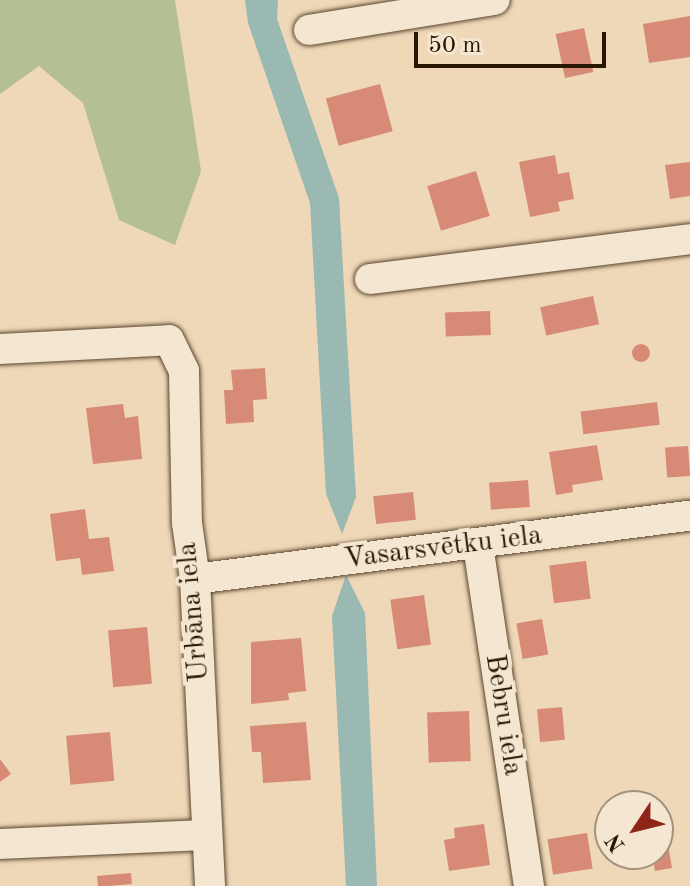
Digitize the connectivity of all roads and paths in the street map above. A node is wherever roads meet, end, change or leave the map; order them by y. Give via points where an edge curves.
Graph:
1 (495, 0) edge
2 (309, 30) dead end
3 (690, 239) edge
4 (370, 279) dead end
5 (0, 349) edge
6 (690, 516) edge
7 (478, 545) junction
8 (195, 579) junction
9 (207, 835) junction
10 (0, 844) edge
11 (210, 886) edge
12 (529, 886) edge

1 - 2 street
3 - 4 street
5 - 8 street, Urbāna iela via 169,340 184,371 187,523
6 - 7 street, Vasarsvētku iela
7 - 8 street, Vasarsvētku iela
7 - 12 street, Bebru iela
8 - 9 street, Urbāna iela
9 - 10 street
9 - 11 street, Urbāna iela

